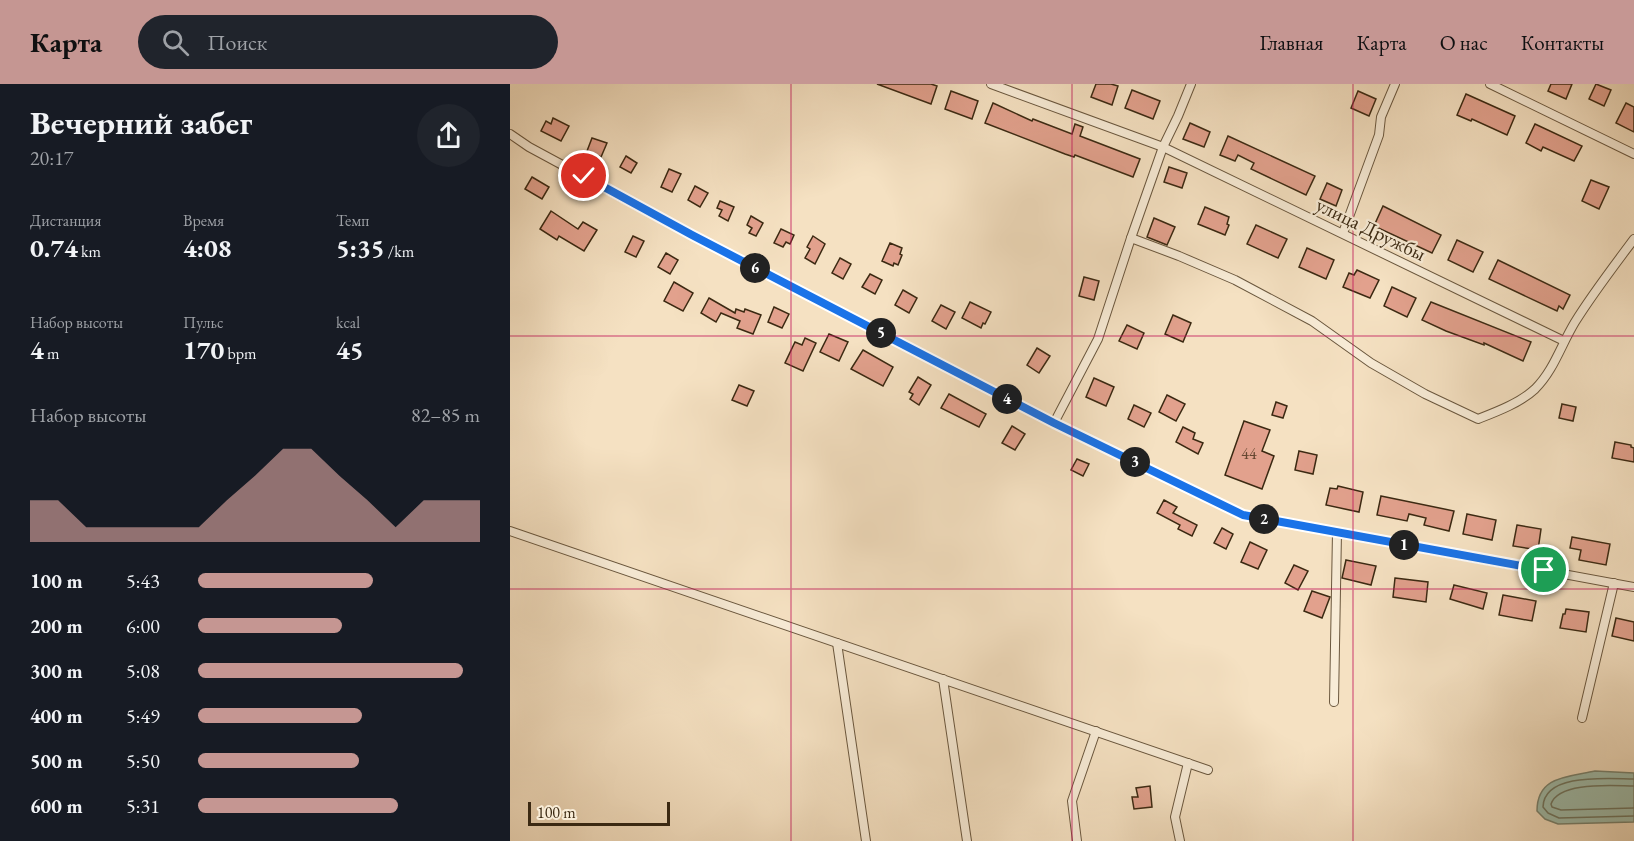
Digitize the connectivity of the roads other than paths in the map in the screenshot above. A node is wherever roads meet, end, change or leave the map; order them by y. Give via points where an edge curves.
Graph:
1 (991, 84) edge
2 (1191, 84) edge
3 (1395, 84) edge
4 (1490, 84) edge
5 (510, 134) edge
6 (1163, 147) junction
7 (1634, 154) edge
8 (1342, 233) junction
9 (1131, 238) junction
10 (1634, 239) edge
11 (1564, 341) junction
12 (1054, 423) junction
13 (510, 531) edge
14 (1336, 532) junction
15 (1634, 582) edge
16 (1614, 583) junction
17 (1634, 587) edge
18 (837, 643) junction
19 (943, 679) junction
20 (1334, 702) dead end
21 (1582, 718) dead end
22 (1096, 731) junction
23 (1188, 763) junction
24 (1208, 770) dead end
25 (866, 841) edge
26 (967, 841) edge
27 (1077, 841) edge
28 (1180, 841) edge

1 - 6 street, улица Дружбы
2 - 6 street
3 - 8 street
4 - 7 street
5 - 12 street via 692,235
6 - 8 street, улица Дружбы
6 - 9 street
8 - 11 street, улица Дружбы
9 - 11 street via 1235,280 1312,321 1416,389 1478,419 1533,391 1551,371
9 - 12 street via 1098,339
10 - 11 street
12 - 14 street via 1243,515
13 - 18 street
14 - 16 street
14 - 20 street
15 - 17 street
16 - 17 street
16 - 21 street
18 - 19 street
18 - 25 street
19 - 22 street
19 - 26 street
22 - 23 street
22 - 27 street via 1072,801
23 - 24 street
23 - 28 street via 1175,817

